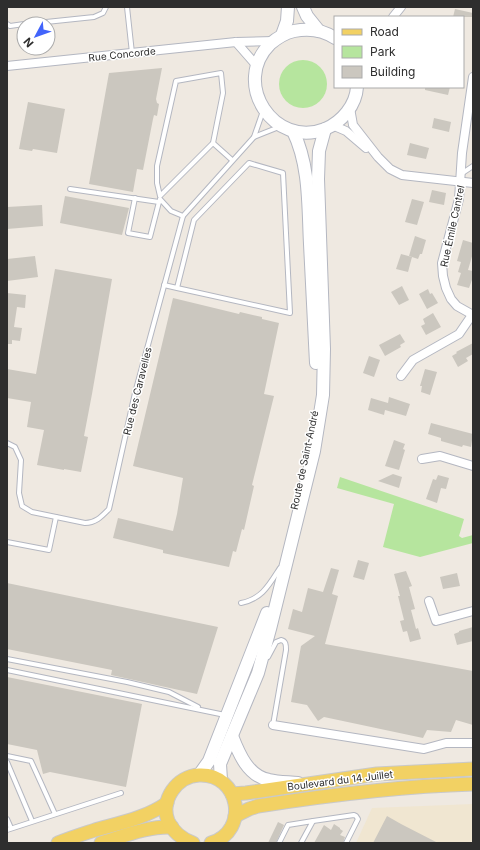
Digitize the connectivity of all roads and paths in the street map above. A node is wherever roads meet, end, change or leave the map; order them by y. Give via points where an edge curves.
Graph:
1 (106, 7) edge
2 (126, 7) edge
3 (288, 7) edge
4 (303, 7) edge
5 (401, 7) edge
6 (394, 16) edge
7 (56, 21) edge
8 (319, 31) junction
9 (278, 38) junction
10 (334, 38) edge
11 (236, 42) junction
12 (132, 54) junction
13 (7, 66) edge
14 (257, 66) junction
15 (473, 77) edge
16 (357, 88) edge
17 (350, 108) junction
18 (264, 109) junction
19 (282, 126) junction
20 (329, 127) junction
21 (293, 131) junction
22 (254, 137) junction
23 (213, 143) junction
24 (378, 157) junction
25 (232, 160) junction
26 (473, 166) edge
27 (461, 178) junction
28 (473, 183) edge
29 (70, 189) dead end
30 (135, 198) junction
31 (160, 199) junction
32 (183, 216) junction
33 (164, 285) junction
34 (177, 288) junction
35 (473, 315) edge
36 (401, 376) dead end
37 (7, 443) edge
38 (422, 459) dead end
39 (473, 466) edge
40 (56, 517) junction
41 (7, 542) edge
42 (280, 568) junction
43 (428, 601) dead end
44 (241, 604) dead end
45 (473, 611) edge
46 (7, 659) edge
47 (7, 670) edge
48 (258, 673) junction
49 (203, 710) junction
50 (227, 715) junction
51 (239, 719) junction
52 (273, 725) joint
53 (232, 736) junction
54 (473, 743) edge
55 (7, 756) edge
56 (7, 762) edge
57 (473, 769) edge
58 (198, 775) junction
59 (222, 780) junction
60 (309, 784) junction
61 (473, 784) edge
62 (121, 793) dead end
63 (232, 794) junction
64 (167, 803) junction
65 (55, 814) junction
66 (235, 816) junction
67 (7, 819) edge
68 (32, 821) junction
69 (313, 821) junction
70 (172, 827) junction
71 (9, 829) edge
72 (186, 842) edge
73 (58, 843) edge
74 (101, 843) edge
75 (211, 843) edge
76 (278, 843) edge
77 (301, 843) edge
78 (346, 843) edge

1 - 7 lane via 103,13 94,17
2 - 12 lane
3 - 9 main road via 287,21
4 - 8 main road
5 - 6 street
8 - 9 main road via 300,30
8 - 10 main road
9 - 11 street, Rue Concorde
9 - 14 main road via 266,48
11 - 12 street, Rue Concorde
11 - 14 street
12 - 13 street, Rue Concorde
14 - 18 main road via 255,84
15 - 27 street, Rue Émile Cantrel
16 - 17 main road
17 - 20 main road
17 - 24 street via 353,125
18 - 19 main road
18 - 22 lane
19 - 21 main road
19 - 22 lane
20 - 21 main road via 307,132
20 - 24 street via 346,131
20 - 48 main road, Route de Saint-André via 319,150 318,179 324,349 323,395 314,451
21 - 42 main road, Route de Saint-André via 303,156 308,195 317,386 315,421
22 - 25 lane, Rue des Caravelles
23 - 25 lane
23 - 31 lane
23 - 31 lane via 223,93 221,73 176,81 157,166
24 - 27 street via 390,169 402,175
25 - 32 lane, Rue des Caravelles
26 - 27 lane
27 - 28 street
27 - 35 street, Rue Émile Cantrel via 459,199 442,263 442,276 457,306
29 - 30 lane
30 - 31 lane
30 - 31 lane via 128,233 150,237
31 - 32 lane via 171,211
32 - 33 lane, Rue des Caravelles
33 - 34 lane
33 - 40 lane, Rue des Caravelles via 135,393 109,509 90,523
34 - 34 lane via 290,313 283,173 249,163 194,220
35 - 36 street via 459,334 413,360
37 - 40 lane, Rue des Caravelles via 15,447 21,460 19,493 22,506 32,512
38 - 39 street via 440,456
40 - 41 lane via 49,550
42 - 44 lane via 262,593
42 - 50 main road, Route de Saint-André via 262,627
43 - 45 street via 436,621
46 - 49 lane via 169,692
47 - 49 lane
48 - 51 main road, Route de Saint-André
48 - 52 lane via 276,642 284,641 286,650
49 - 50 lane
50 - 51 lane
50 - 58 main road, Route de Saint-André via 209,761
51 - 53 main road, Route de Saint-André
52 - 54 street via 424,749 446,743
53 - 59 main road, Route de Saint-André via 220,764
53 - 60 main road via 242,758 258,775 268,780
55 - 65 lane via 31,761
56 - 68 lane
57 - 60 main road, Boulevard du 14 Juillet via 377,774
58 - 59 main road
58 - 64 main road via 190,776 173,788
59 - 63 main road
60 - 63 main road, Boulevard du 14 Juillet
61 - 66 main road, Boulevard du 14 Juillet via 387,789 311,798 258,806
62 - 65 lane
63 - 66 main road via 236,804
64 - 70 main road via 166,812
64 - 73 main road via 146,815
65 - 68 lane
66 - 75 main road via 228,832
67 - 71 lane
68 - 71 lane
69 - 76 lane via 288,825
69 - 77 lane
69 - 78 lane via 356,816 358,819
70 - 72 main road
70 - 74 main road via 150,829

